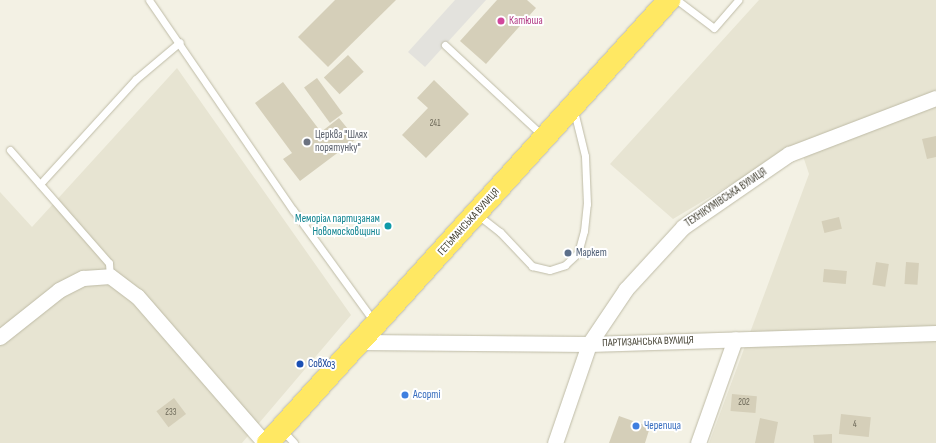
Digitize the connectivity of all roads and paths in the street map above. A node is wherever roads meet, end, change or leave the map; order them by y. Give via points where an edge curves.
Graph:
1 (149, 0) edge
2 (669, 0) edge
3 (677, 0) edge
4 (738, 0) edge
5 (180, 42) junction
6 (445, 45) dead end
7 (936, 98) edge
8 (573, 107) junction
9 (545, 137) junction
10 (10, 150) dead end
11 (40, 184) junction
12 (476, 214) junction
13 (110, 276) junction
14 (376, 324) junction
15 (936, 333) edge
16 (0, 337) edge
17 (735, 339) junction
18 (359, 342) junction
19 (589, 344) junction
20 (277, 440) edge
21 (555, 443) edge
22 (698, 443) edge

1 - 5 lane
2 - 8 highway, ГЕТЬМАНСЬКА ВУЛИЦЯ
3 - 4 lane via 714,28
5 - 11 lane via 136,79
5 - 14 lane via 293,210
6 - 9 lane
7 - 19 street, ТЕХНІКУМІВСЬКА ВУЛИЦЯ via 789,154 683,227 626,289
8 - 9 highway, ГЕТЬМАНСЬКА ВУЛИЦЯ
8 - 12 lane via 585,156 587,204 578,253 565,265 550,270 532,266 500,232
9 - 12 highway, ГЕТЬМАНСЬКА ВУЛИЦЯ
10 - 11 lane
11 - 13 lane via 109,263
12 - 14 highway, ГЕТЬМАНСЬКА ВУЛИЦЯ
13 - 16 street via 83,278 59,290
13 - 20 street via 137,296
14 - 18 highway, ГЕТЬМАНСЬКА ВУЛИЦЯ
15 - 17 street, ПАРТИЗАНСЬКА ВУЛИЦЯ
17 - 19 street, ПАРТИЗАНСЬКА ВУЛИЦЯ
17 - 22 street
18 - 19 street, ПАРТИЗАНСЬКА ВУЛИЦЯ
18 - 20 highway, ГЕТЬМАНСЬКА ВУЛИЦЯ
19 - 21 street, ТЕХНІКУМІВСЬКА ВУЛИЦЯ

